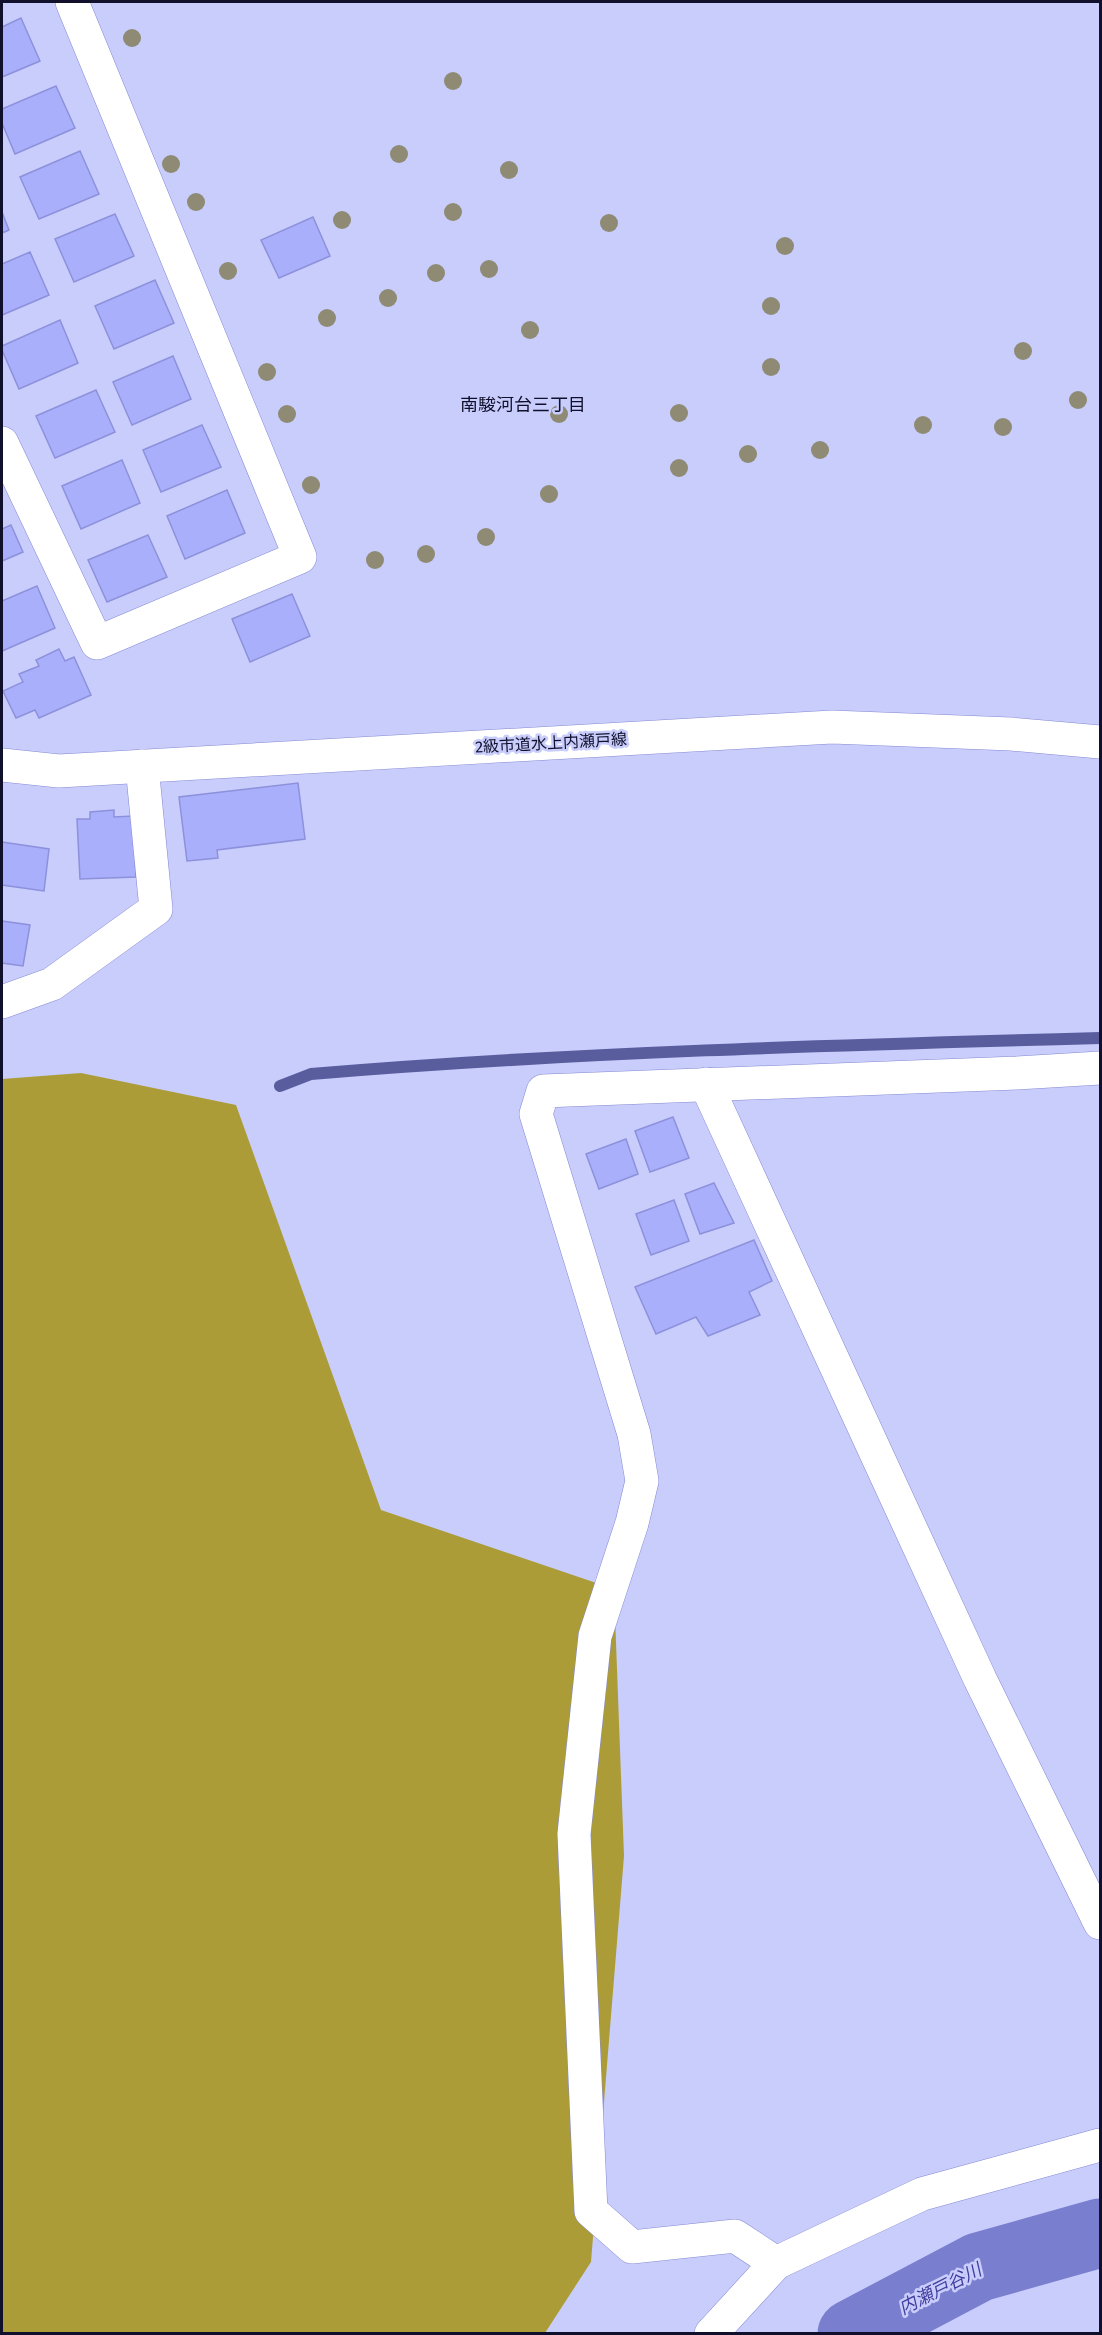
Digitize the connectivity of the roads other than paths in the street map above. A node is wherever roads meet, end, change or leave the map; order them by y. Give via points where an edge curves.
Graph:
1 (72, 2) edge
2 (2, 443) edge
3 (1101, 742) edge
4 (2, 765) edge
5 (142, 766) junction
6 (2, 1002) edge
7 (1101, 1068) edge
8 (706, 1084) junction
9 (1101, 1923) edge
10 (1101, 2145) edge
11 (776, 2263) junction
12 (711, 2334) edge

1 - 2 street via 300,557 97,643
3 - 5 street, 2級市道水上内瀬戸線 via 1011,734 832,728
4 - 5 street, 2級市道水上内瀬戸線 via 59,771
5 - 6 street via 156,909 52,984
7 - 8 street
8 - 9 street via 975,1668
8 - 11 street via 543,1091 536,1114 634,1434 642,1481 633,1523 595,1636 574,1834 591,2211 632,2247 735,2236
10 - 11 street via 922,2194
11 - 12 street

